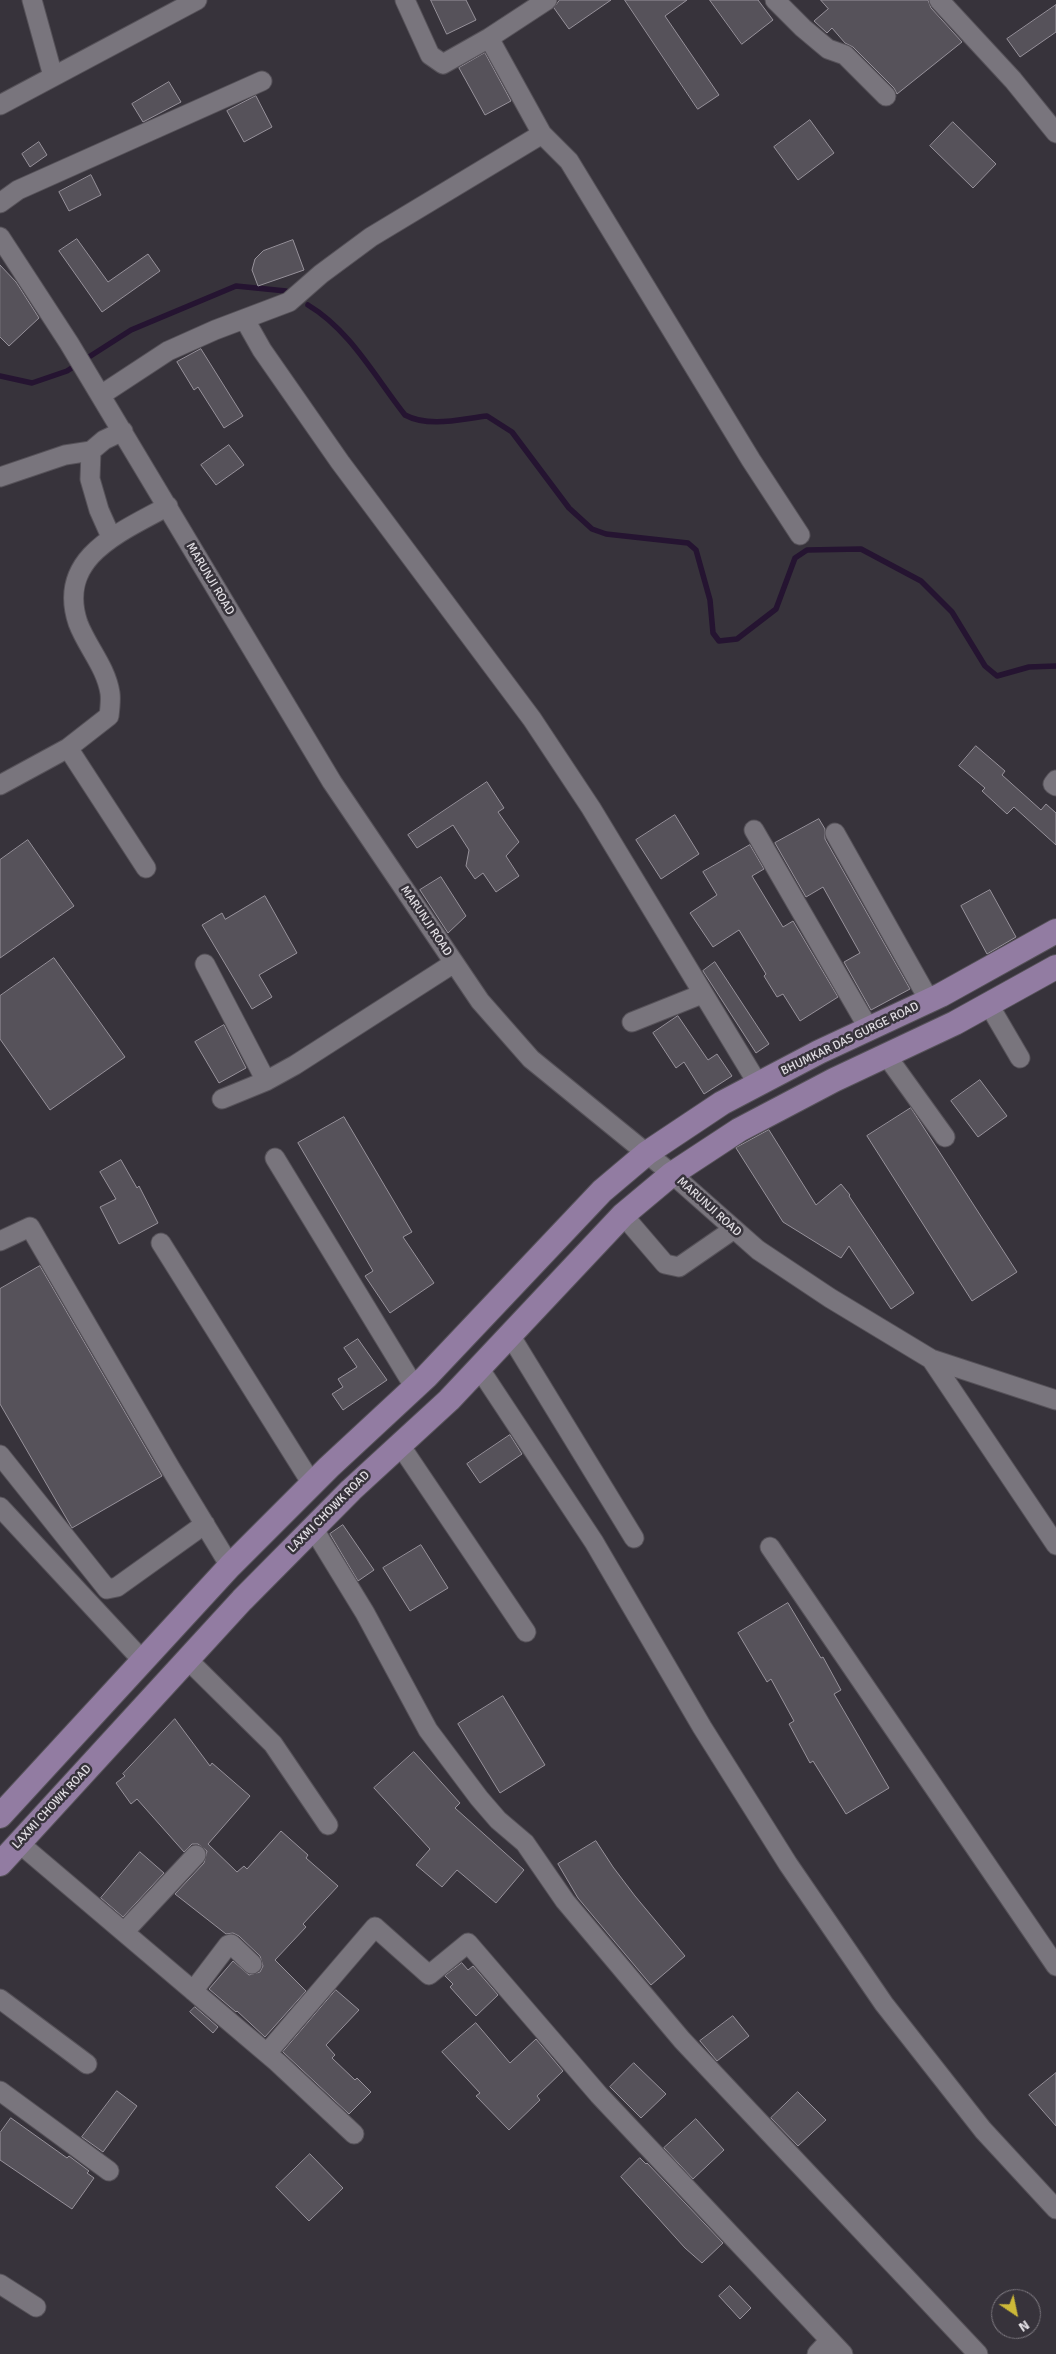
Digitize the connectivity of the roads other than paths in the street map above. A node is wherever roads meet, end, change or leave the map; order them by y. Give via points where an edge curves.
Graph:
1 (32, 0) edge
2 (197, 0) edge
3 (405, 0) edge
4 (547, 0) edge
5 (775, 0) edge
6 (939, 0) edge
7 (489, 38) junction
8 (53, 76) junction
9 (262, 81) dead end
10 (886, 96) dead end
11 (0, 105) edge
12 (1056, 133) edge
13 (542, 134) junction
14 (0, 203) edge
15 (1, 243) edge
16 (246, 320) junction
17 (101, 395) junction
18 (123, 431) junction
19 (91, 451) junction
20 (0, 477) edge
21 (168, 506) junction
22 (800, 535) dead end
23 (111, 537) junction
24 (68, 748) junction
25 (1056, 780) edge
26 (0, 785) edge
27 (1056, 786) edge
28 (754, 830) dead end
29 (835, 834) dead end
30 (146, 868) dead end
31 (1056, 931) edge
32 (454, 963) junction
33 (205, 964) dead end
34 (1056, 967) edge
35 (702, 994) junction
36 (929, 1000) junction
37 (989, 1005) junction
38 (632, 1022) dead end
39 (869, 1028) junction
40 (945, 1028) junction
41 (886, 1056) junction
42 (1020, 1058) dead end
43 (266, 1082) junction
44 (758, 1084) junction
45 (222, 1100) dead end
46 (945, 1137) dead end
47 (646, 1153) junction
48 (275, 1158) dead end
49 (672, 1174) junction
50 (623, 1215) junction
51 (734, 1229) junction
52 (0, 1241) edge
53 (161, 1243) dead end
54 (510, 1335) junction
55 (931, 1359) junction
56 (479, 1368) junction
57 (415, 1388) junction
58 (1055, 1401) edge
59 (400, 1445) junction
60 (0, 1455) edge
61 (312, 1484) junction
62 (0, 1507) edge
63 (284, 1511) junction
64 (205, 1524) junction
65 (309, 1532) junction
66 (634, 1538) dead end
67 (1056, 1545) edge
68 (770, 1547) dead end
69 (230, 1566) junction
70 (526, 1632) dead end
71 (188, 1660) junction
72 (143, 1661) junction
73 (0, 1816) edge
74 (328, 1824) dead end
75 (0, 1825) edge
76 (19, 1843) junction
77 (196, 1855) dead end
78 (0, 1864) edge
79 (124, 1932) junction
80 (252, 1964) dead end
81 (1056, 1966) edge
82 (193, 1991) junction
83 (0, 1999) edge
84 (267, 2054) junction
85 (87, 2064) dead end
86 (0, 2091) edge
87 (354, 2134) dead end
88 (109, 2171) dead end
89 (1056, 2209) edge
90 (0, 2284) edge
91 (36, 2307) dead end
92 (830, 2340) junction
93 (817, 2354) edge
94 (843, 2354) edge
95 (978, 2354) edge

1 - 8 street
2 - 8 street
3 - 7 street via 430,55 443,64
4 - 7 street
5 - 10 street via 828,49 844,55
6 - 12 street via 1013,80
7 - 13 street
8 - 11 street
9 - 14 street via 18,190
13 - 16 street via 371,237 289,302
13 - 22 street via 569,161
15 - 17 street, MARUNJI ROAD
16 - 17 street via 168,351
16 - 35 street via 262,350 340,462 532,719 591,808
17 - 18 street, MARUNJI ROAD
18 - 19 street
18 - 21 street, MARUNJI ROAD
19 - 20 street via 65,455
19 - 23 street via 90,479
21 - 23 street
21 - 32 street, MARUNJI ROAD via 332,782
23 - 24 street via 90,556 76,575 74,595 78,623 98,660 110,692 109,716
24 - 26 street
24 - 30 street
25 - 27 street via 1053,784
28 - 39 street
29 - 36 street
31 - 36 main road, BHUMKAR DAS GURGE ROAD
32 - 43 street
32 - 47 street, MARUNJI ROAD via 480,1001 531,1059
33 - 43 street
34 - 37 main road
35 - 38 street
35 - 44 street
36 - 39 main road, BHUMKAR DAS GURGE ROAD
36 - 40 main road
37 - 40 main road
37 - 42 street
39 - 44 main road, BHUMKAR DAS GURGE ROAD
40 - 41 main road
41 - 46 street
41 - 49 main road via 739,1130
43 - 45 street
44 - 47 main road, BHUMKAR DAS GURGE ROAD via 722,1103
47 - 49 street, MARUNJI ROAD
47 - 57 main road via 602,1191
48 - 57 street
49 - 50 main road, LAXMI CHOWK ROAD
49 - 51 street, MARUNJI ROAD
50 - 51 street via 665,1264 679,1267
50 - 54 main road, LAXMI CHOWK ROAD
51 - 55 street, MARUNJI ROAD via 758,1250 830,1298
52 - 64 street via 30,1227
53 - 61 street
54 - 56 main road, LAXMI CHOWK ROAD
54 - 66 street
55 - 58 street, MARUNJI ROAD
55 - 67 street
56 - 59 main road, LAXMI CHOWK ROAD
56 - 89 street via 594,1542 702,1727 794,1873 884,2004 983,2130
57 - 61 main road
59 - 65 main road, LAXMI CHOWK ROAD
59 - 70 street
60 - 64 street via 107,1589 117,1587
61 - 63 main road
62 - 72 street
63 - 65 main road
63 - 69 main road
64 - 69 street
65 - 71 main road, LAXMI CHOWK ROAD
65 - 95 street via 365,1613 428,1730 475,1792 498,1820 525,1843 565,1901 682,2040
68 - 81 street
69 - 72 main road
71 - 74 street via 273,1744
71 - 76 main road, LAXMI CHOWK ROAD
72 - 73 main road
75 - 76 main road
76 - 78 main road, LAXMI CHOWK ROAD
76 - 79 street
77 - 79 street
79 - 82 street
80 - 82 street via 231,1944 228,1945
82 - 84 street
83 - 85 street
84 - 87 street
84 - 92 street via 375,1927 429,1975 468,1943 599,2095
86 - 88 street
90 - 91 street
92 - 93 street
92 - 94 street

